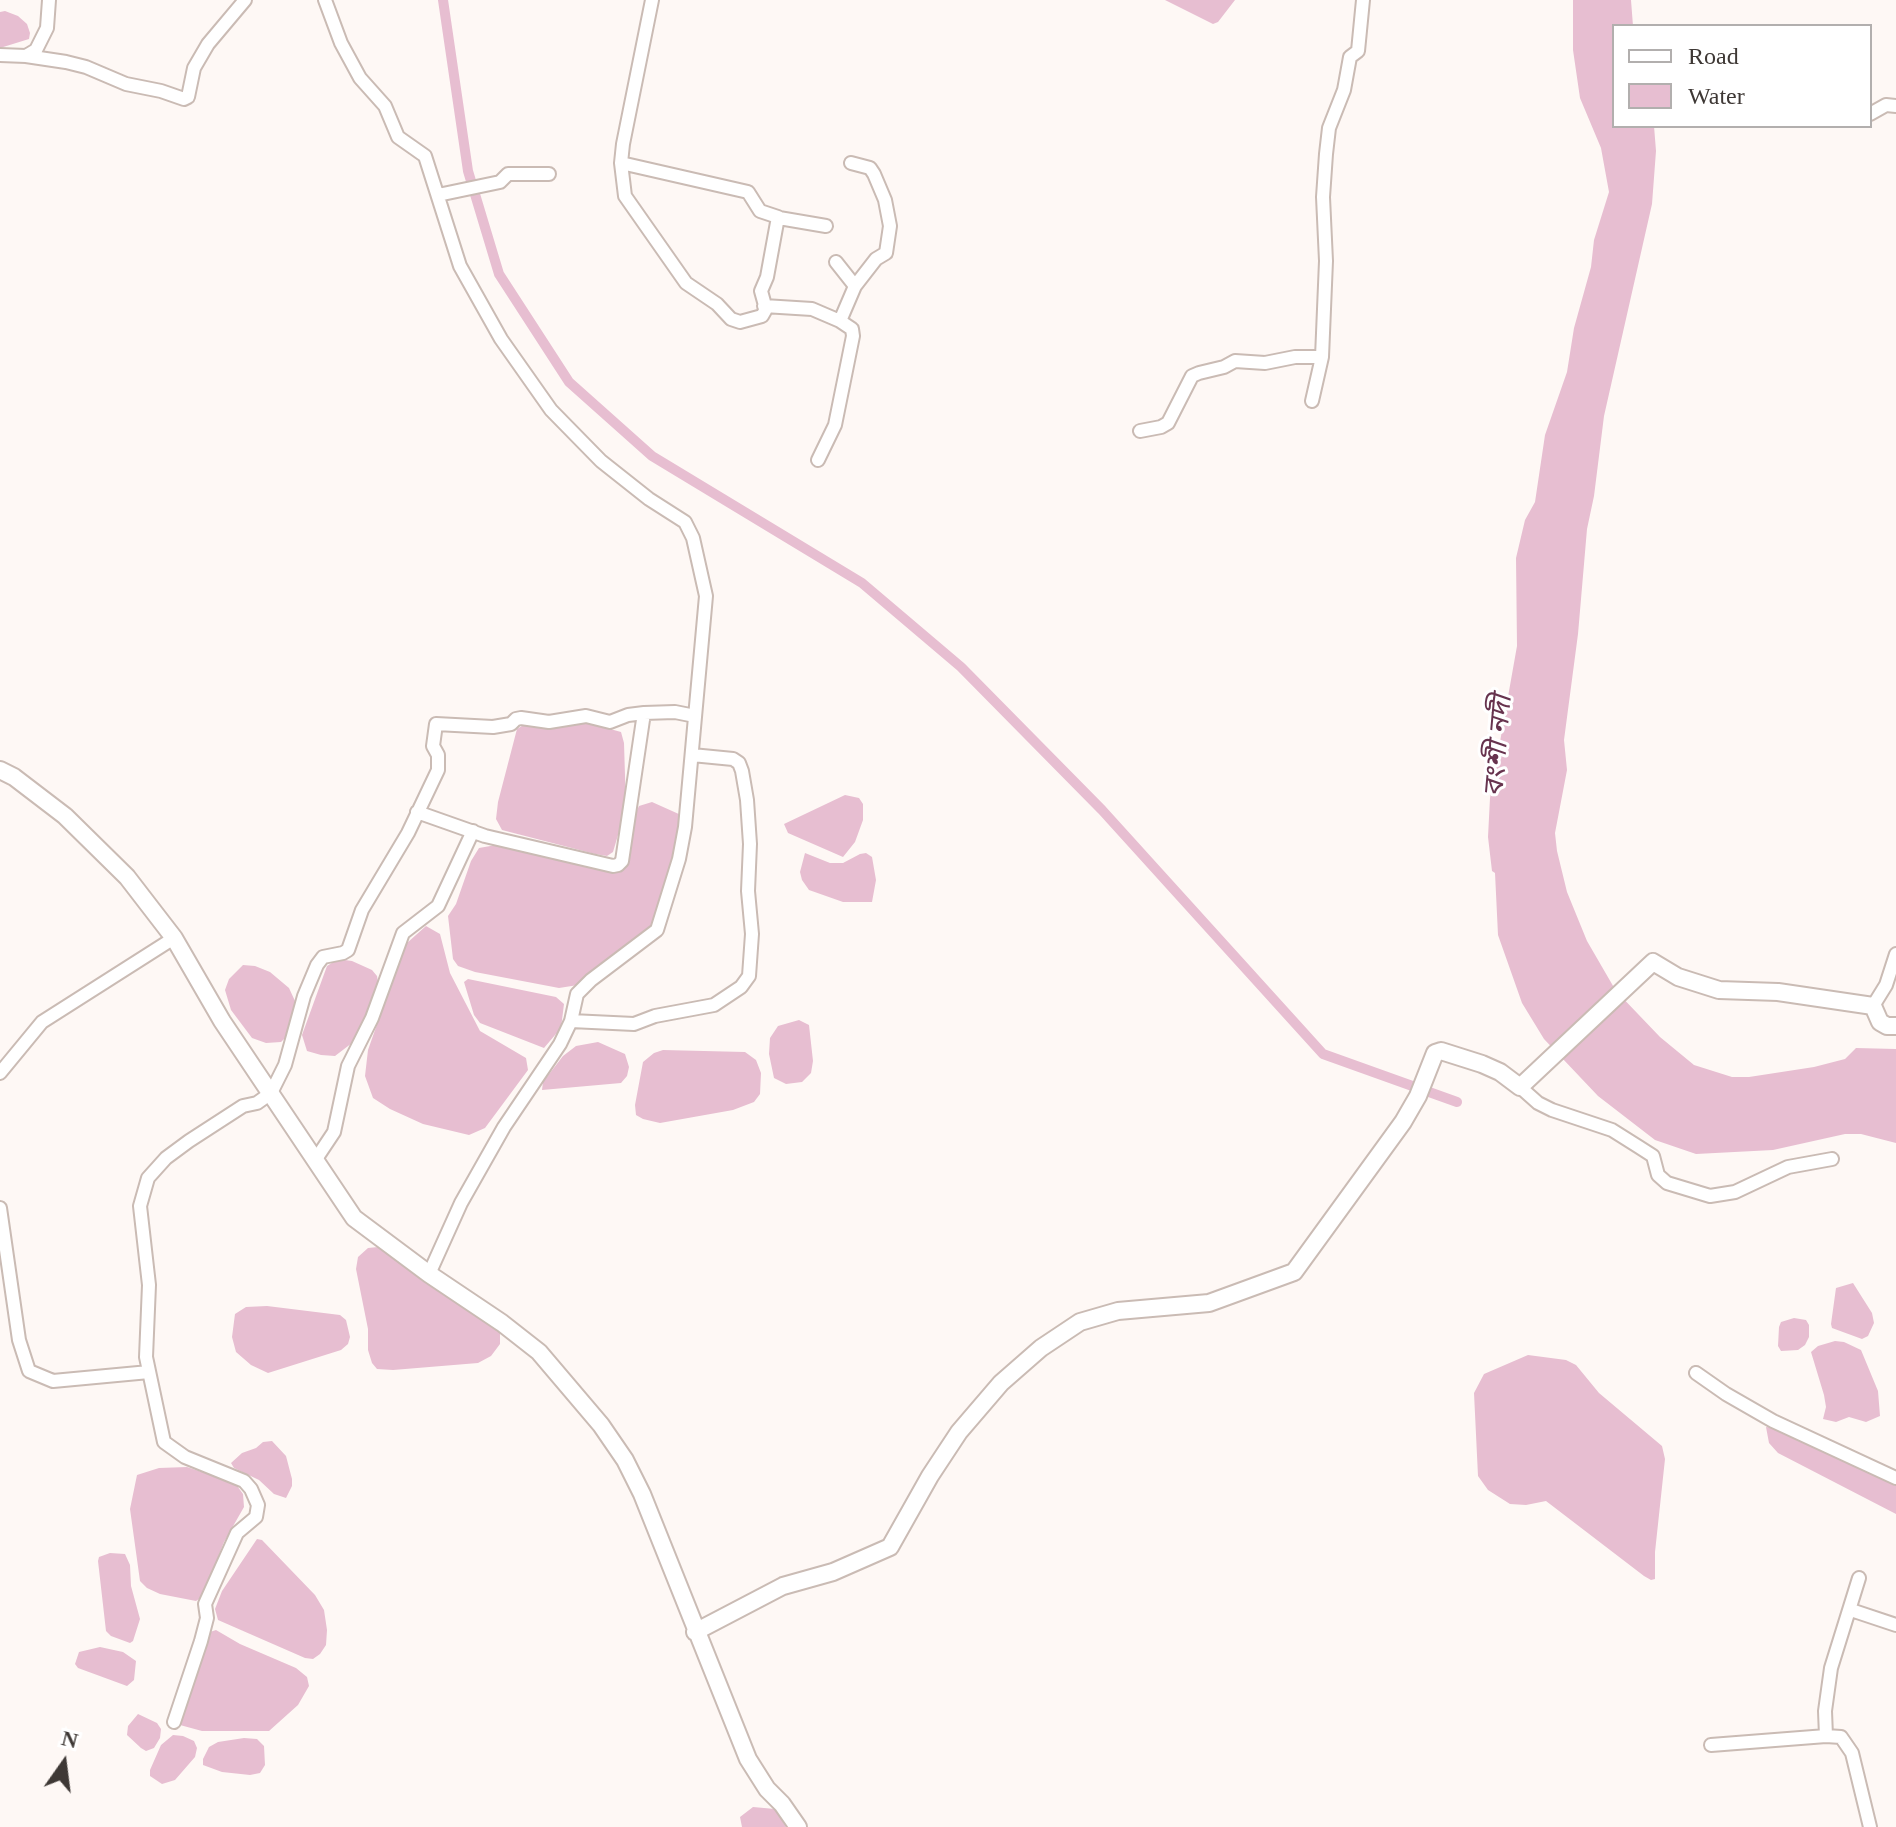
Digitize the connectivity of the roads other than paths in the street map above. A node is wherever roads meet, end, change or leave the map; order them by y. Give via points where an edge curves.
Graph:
1 (49, 0) edge
2 (245, 0) edge
3 (325, 0) edge
4 (652, 0) edge
5 (1363, 0) edge
6 (0, 55) edge
7 (26, 56) junction
8 (1896, 106) edge
9 (1872, 112) edge
10 (621, 163) junction
11 (851, 163) dead end
12 (549, 174) dead end
13 (440, 195) junction
14 (779, 218) junction
15 (826, 226) dead end
16 (836, 262) dead end
17 (855, 286) junction
18 (764, 306) junction
19 (840, 321) junction
20 (1322, 357) junction
21 (1312, 401) dead end
22 (1140, 431) dead end
23 (818, 460) dead end
24 (644, 713) junction
25 (695, 716) junction
26 (692, 755) junction
27 (0, 770) edge
28 (417, 812) junction
29 (473, 831) junction
30 (174, 938) junction
31 (1896, 954) edge
32 (1873, 1006) junction
33 (571, 1021) junction
34 (1896, 1026) edge
35 (0, 1073) edge
36 (1523, 1084) junction
37 (271, 1093) junction
38 (316, 1159) junction
39 (1832, 1159) dead end
40 (0, 1208) edge
41 (429, 1274) junction
42 (149, 1372) junction
43 (1696, 1373) dead end
44 (1896, 1478) edge
45 (1859, 1578) dead end
46 (1851, 1610) junction
47 (1896, 1625) edge
48 (695, 1632) junction
49 (174, 1722) dead end
50 (1826, 1736) junction
51 (1711, 1745) dead end
52 (798, 1827) edge
53 (1870, 1827) edge

1 - 7 street via 47,28 36,50
2 - 7 street via 208,44 184,99 86,67
3 - 13 street via 353,67 385,106 398,137 425,156
4 - 10 street
5 - 20 street via 1358,51 1350,57 1326,154
6 - 7 street
8 - 9 street
10 - 14 street via 748,192 760,211
10 - 18 street via 625,196 686,283 740,322 762,316
11 - 17 street via 874,174 890,226 886,253
12 - 13 street via 508,174 495,184
13 - 25 street via 472,290 551,410 601,461 689,529 706,596
14 - 15 street
14 - 18 street via 761,291
16 - 17 street
17 - 19 street
18 - 19 street via 812,309
19 - 23 street via 853,336 835,425
20 - 21 street
20 - 22 street via 1235,361 1199,373 1192,376 1168,423
24 - 25 street
24 - 28 street via 610,722 586,716 549,722 516,719 493,727 436,724 438,770
24 - 29 street via 618,865
25 - 26 street
26 - 33 street via 679,859 657,930 577,994
26 - 33 street via 733,759 742,771 750,844 749,976 714,1005 634,1024
27 - 30 street via 89,837
28 - 29 street
28 - 37 street via 362,910 348,950 323,957 317,965
29 - 38 street via 438,906 403,933 348,1066 334,1132
30 - 35 street via 42,1022
30 - 37 street
31 - 32 street
32 - 34 street via 1880,1022
32 - 36 street via 1778,992 1719,990 1678,977 1653,962
33 - 41 street via 461,1203
36 - 39 street via 1538,1103 1612,1130 1646,1151 1667,1183 1710,1196 1735,1192 1788,1167
36 - 48 street via 1491,1068 1435,1053 1403,1122 1294,1272 1209,1303 1118,1311 1080,1322 1001,1383 959,1432 890,1547 783,1586
37 - 38 street
37 - 42 street via 189,1141 148,1178 140,1206 149,1285
38 - 41 street via 354,1218
40 - 42 street via 19,1340 29,1371 53,1381
41 - 48 street via 539,1352 601,1425 642,1494
42 - 49 street via 164,1442 185,1457 244,1481 258,1505 256,1517 237,1533 205,1604 201,1641
43 - 44 street via 1773,1421
45 - 46 street
46 - 47 street
46 - 50 street via 1831,1668
48 - 52 street via 748,1759
50 - 51 street
50 - 53 street via 1841,1737 1852,1753

